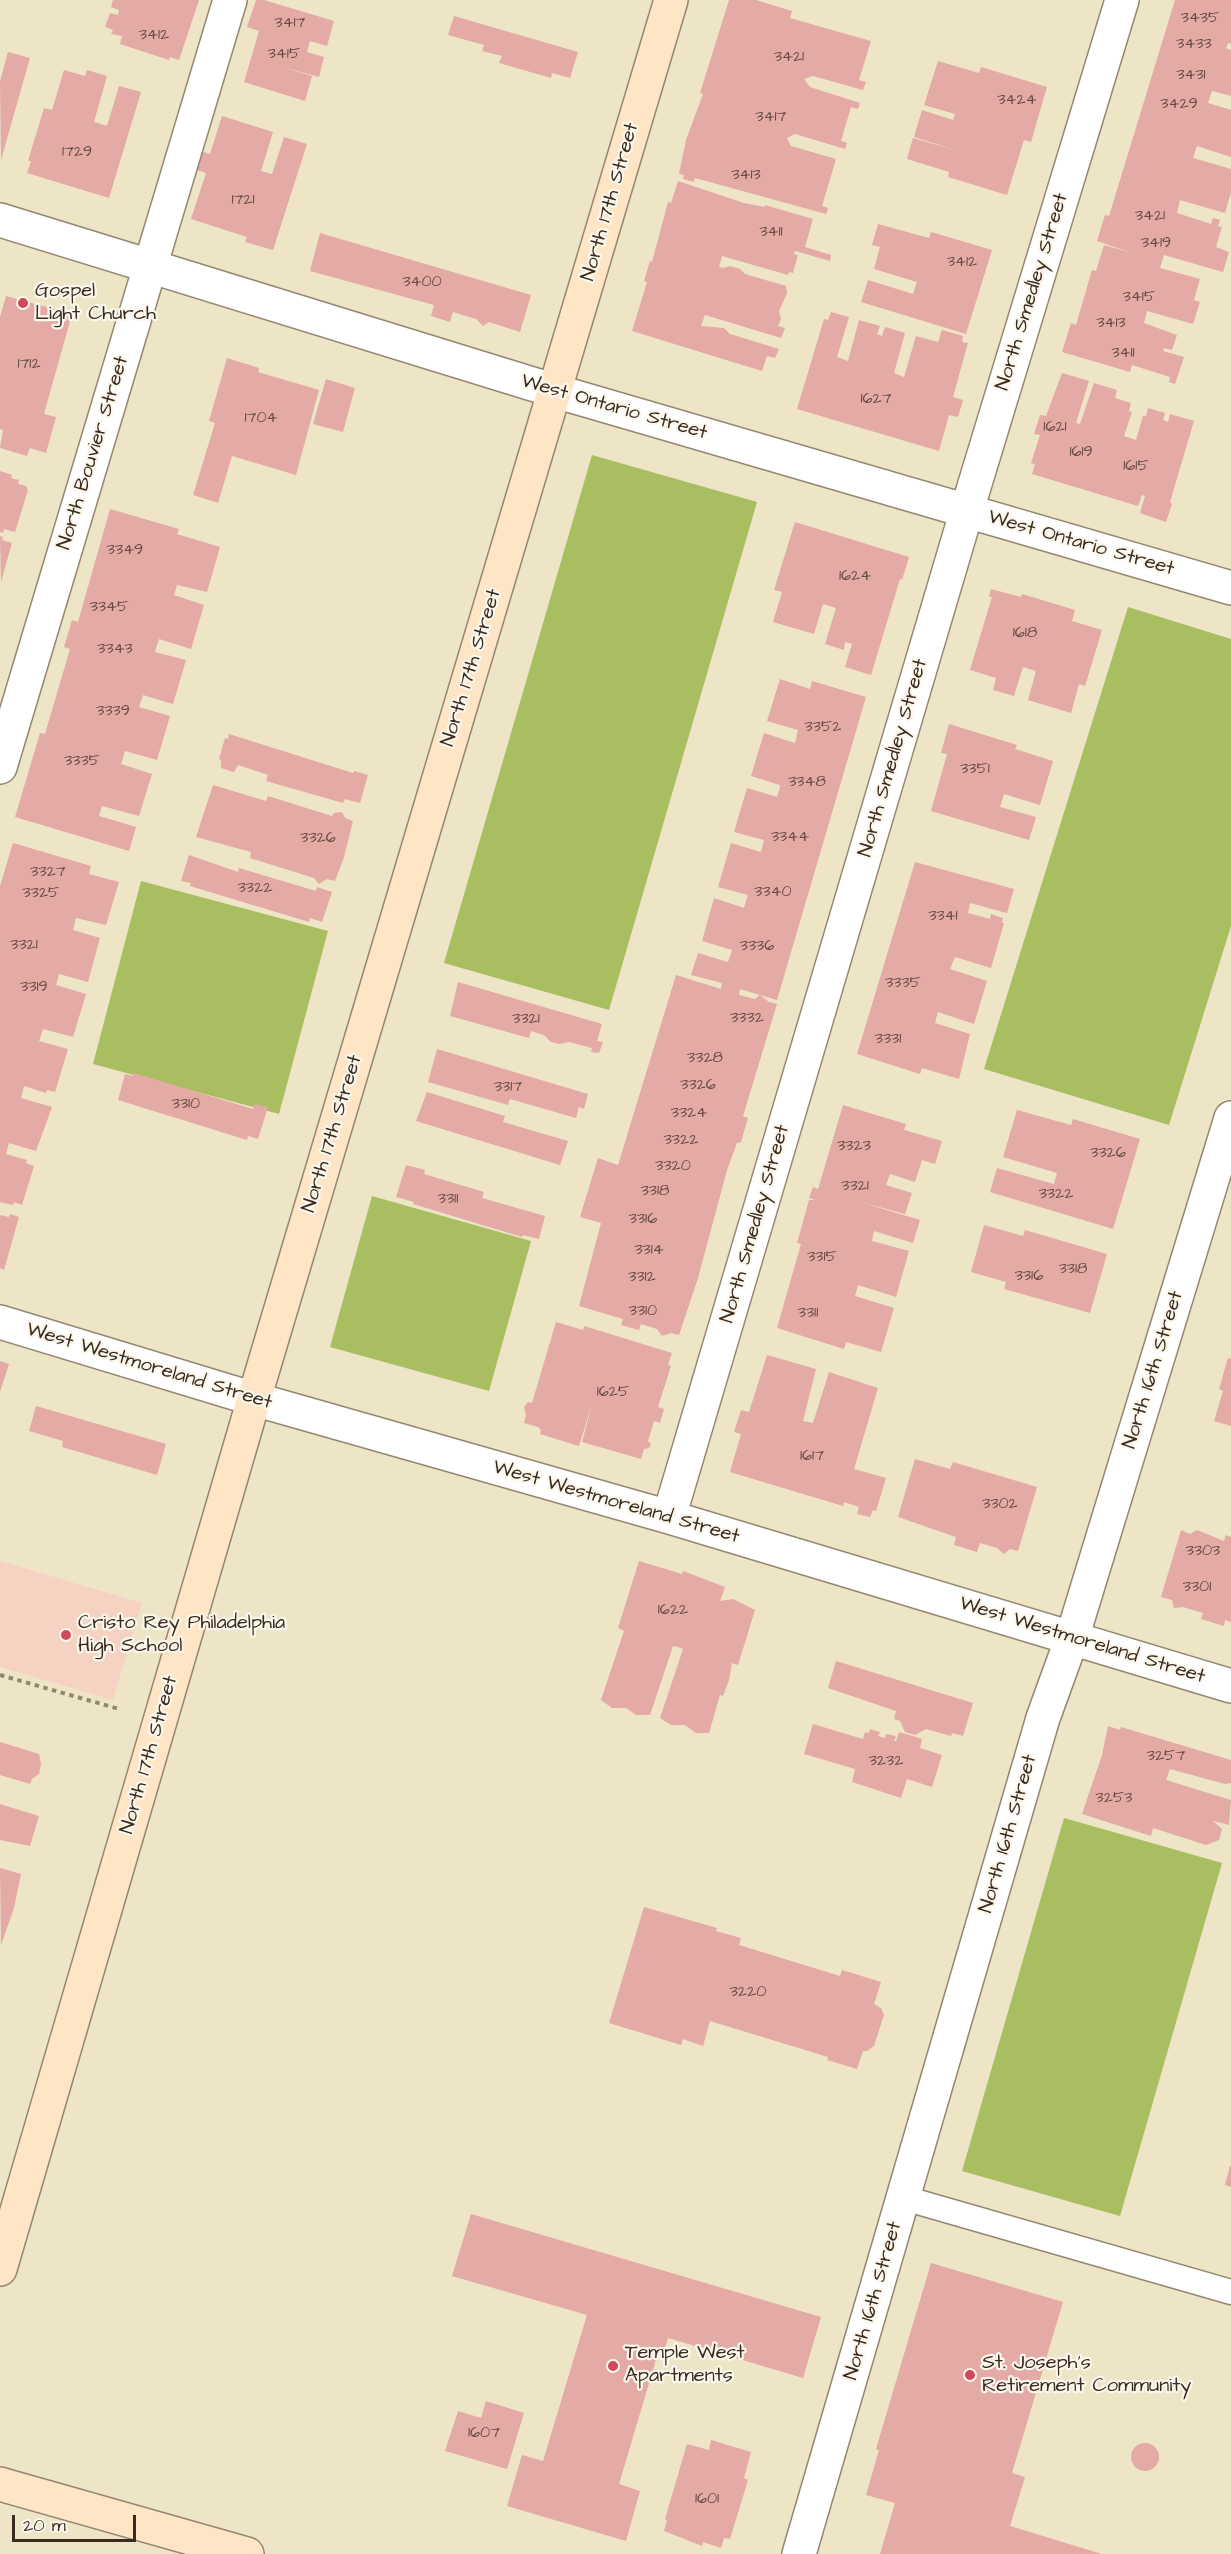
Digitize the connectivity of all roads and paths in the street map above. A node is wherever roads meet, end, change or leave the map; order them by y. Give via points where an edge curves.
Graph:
1 (230, 0) edge
2 (671, 0) edge
3 (1122, 0) edge
4 (0, 220) edge
5 (150, 265) junction
6 (555, 391) junction
7 (967, 510) junction
8 (1231, 588) edge
9 (0, 767) edge
10 (1231, 1118) edge
11 (0, 1322) edge
12 (254, 1399) junction
13 (669, 1517) junction
14 (1072, 1638) junction
15 (0, 1675) edge
16 (1231, 1686) edge
17 (119, 1709) dead end
18 (904, 2198) junction
19 (0, 2269) edge
20 (1231, 2292) edge
21 (0, 2484) edge
22 (247, 2554) edge
23 (799, 2554) edge

1 - 5 street, North Bouvier Street
2 - 6 street, North 17th Street
3 - 7 street, North Smedley Street
4 - 5 street, West Ontario Street
5 - 6 street, West Ontario Street
5 - 9 street, North Bouvier Street
6 - 7 street, West Ontario Street
6 - 12 street, North 17th Street
7 - 8 street, West Ontario Street
7 - 13 street, North Smedley Street
10 - 14 street, North 16th Street
11 - 12 street, West Westmoreland Street
12 - 13 street, West Westmoreland Street
12 - 19 street, North 17th Street
13 - 14 street, West Westmoreland Street
14 - 16 street, West Westmoreland Street
14 - 18 street, North 16th Street via 1043,1718
15 - 17 path
18 - 20 lane
18 - 23 street, North 16th Street
21 - 22 street

